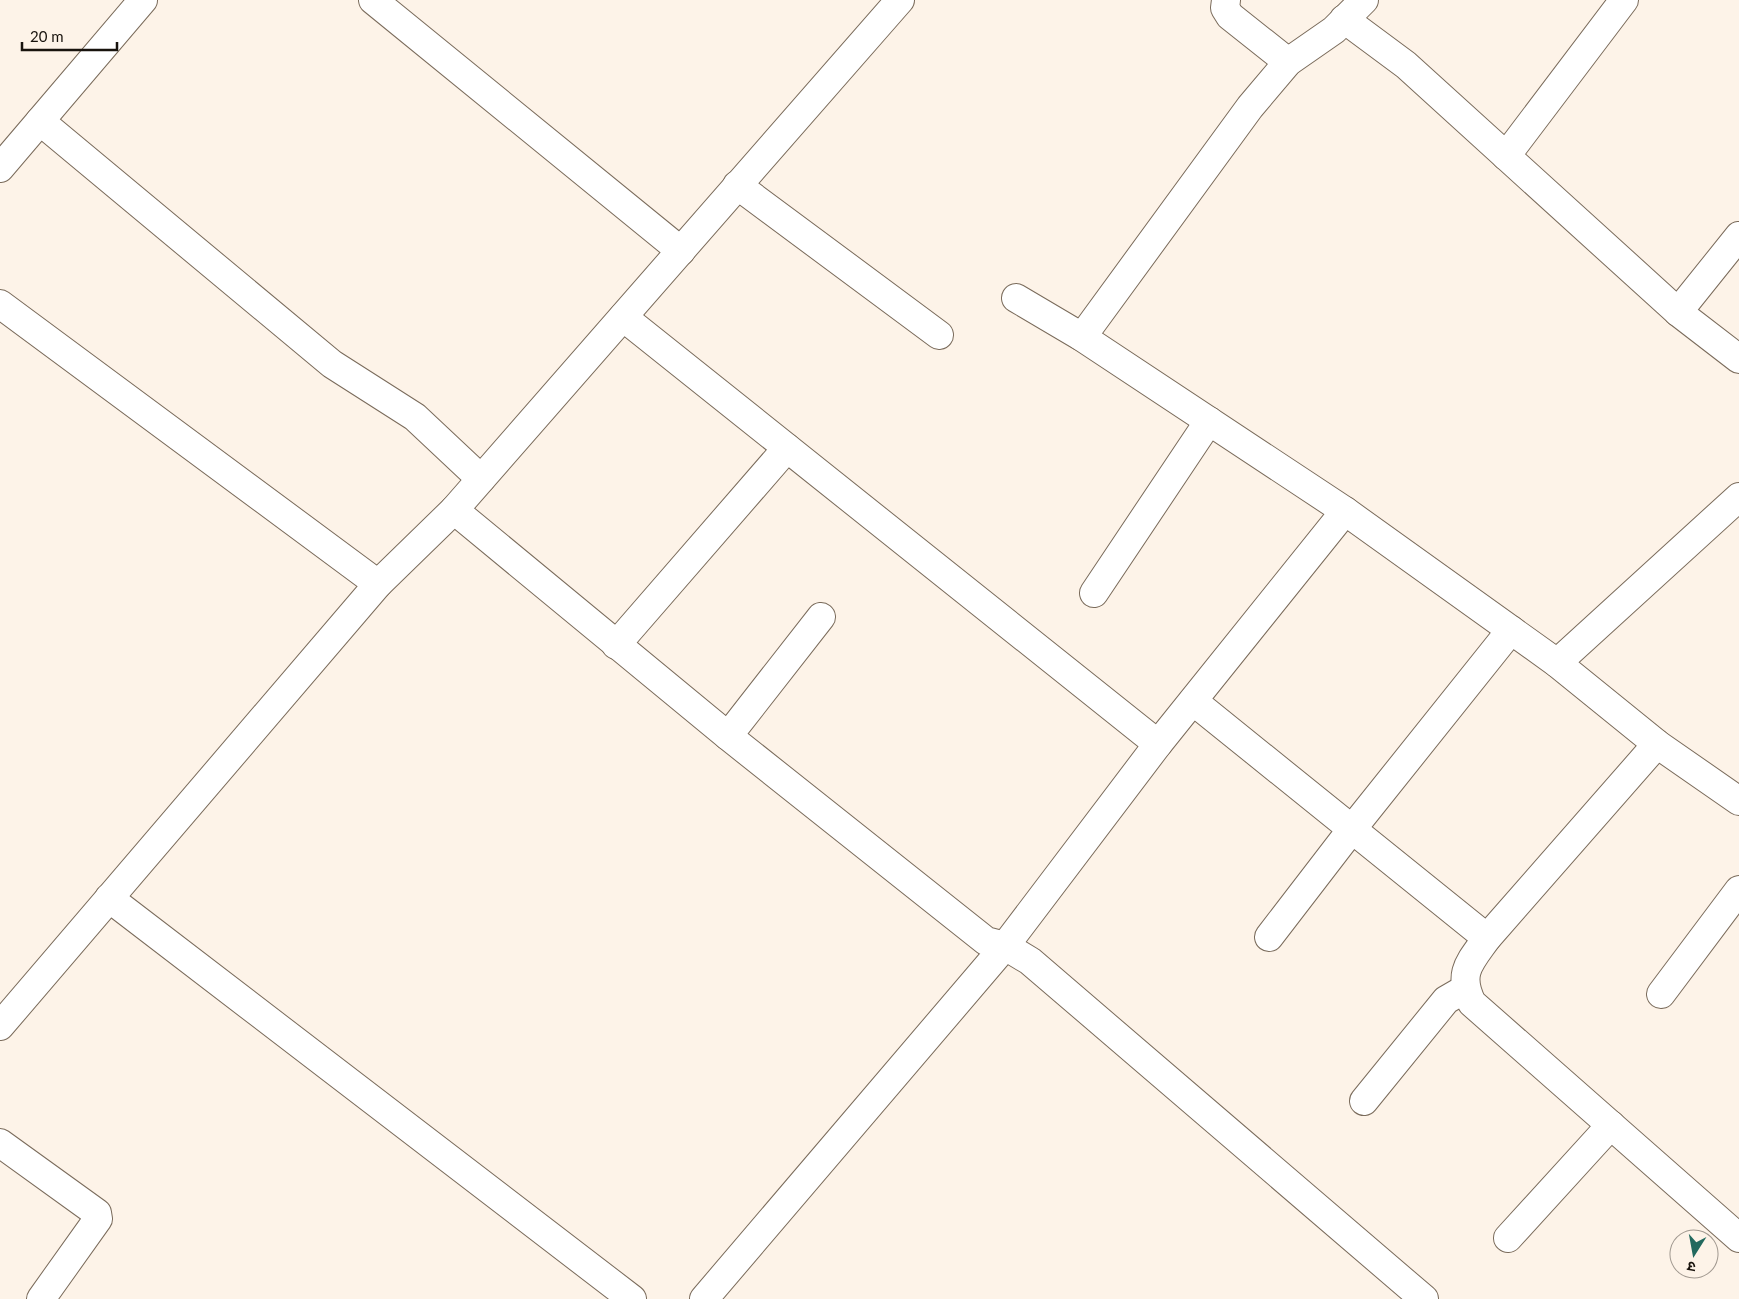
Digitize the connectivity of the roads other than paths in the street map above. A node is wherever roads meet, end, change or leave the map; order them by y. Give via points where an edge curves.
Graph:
1 (143, 0) edge
2 (373, 0) edge
3 (900, 0) edge
4 (1226, 0) edge
5 (1364, 0) edge
6 (1624, 0) edge
7 (1344, 19) junction
8 (1288, 62) junction
9 (40, 121) junction
10 (1506, 156) junction
11 (0, 168) edge
12 (737, 185) junction
13 (1739, 236) edge
14 (681, 251) junction
15 (1016, 298) dead end
16 (0, 304) edge
17 (1678, 312) junction
18 (622, 317) junction
19 (939, 335) dead end
20 (1082, 337) junction
21 (1739, 359) edge
22 (1210, 421) junction
23 (787, 448) junction
24 (481, 479) junction
25 (1739, 497) edge
26 (454, 510) junction
27 (1345, 511) junction
28 (378, 584) junction
29 (1094, 594) dead end
30 (821, 618) dead end
31 (1511, 630) junction
32 (616, 645) junction
33 (1557, 663) junction
34 (1193, 701) junction
35 (728, 736) junction
36 (1158, 744) junction
37 (1657, 744) junction
38 (1739, 801) edge
39 (1352, 829) junction
40 (1739, 890) edge
41 (109, 898) junction
42 (1269, 937) dead end
43 (1487, 938) junction
44 (1005, 946) junction
45 (1465, 989) junction
46 (1662, 994) dead end
47 (0, 1026) edge
48 (1364, 1100) dead end
49 (1611, 1126) junction
50 (0, 1142) edge
51 (1508, 1238) dead end
52 (1739, 1238) edge
53 (41, 1299) edge
54 (632, 1299) edge
55 (704, 1299) edge
56 (1424, 1299) edge

1 - 9 street
2 - 14 street
3 - 12 street
4 - 8 street via 1225,8 1230,16
5 - 7 street
6 - 10 street
7 - 8 street via 1334,30
7 - 10 street via 1406,65
8 - 20 street via 1250,107
9 - 11 street
9 - 24 street via 332,364 415,417
10 - 17 street
12 - 14 street
12 - 19 street
13 - 17 street
14 - 18 street
15 - 20 street
16 - 28 street
17 - 21 street
18 - 23 street
18 - 24 street
20 - 22 street
22 - 27 street
22 - 29 street
23 - 32 street
23 - 36 street
24 - 26 street
25 - 33 street
26 - 28 street
26 - 32 street
27 - 31 street
27 - 34 street
28 - 41 street
30 - 35 street
31 - 33 street
31 - 39 street
32 - 35 street
33 - 37 street
34 - 36 street
34 - 39 street
35 - 44 street via 986,941
36 - 44 street
37 - 38 street
37 - 43 street
39 - 42 street
39 - 43 street
40 - 46 street
41 - 47 street
41 - 54 street
43 - 45 street via 1465,970
44 - 55 street
44 - 56 street via 1030,961
45 - 48 street via 1446,1000
45 - 49 street via 1472,1003
49 - 51 street
49 - 52 street
50 - 53 street via 98,1213 98,1219

